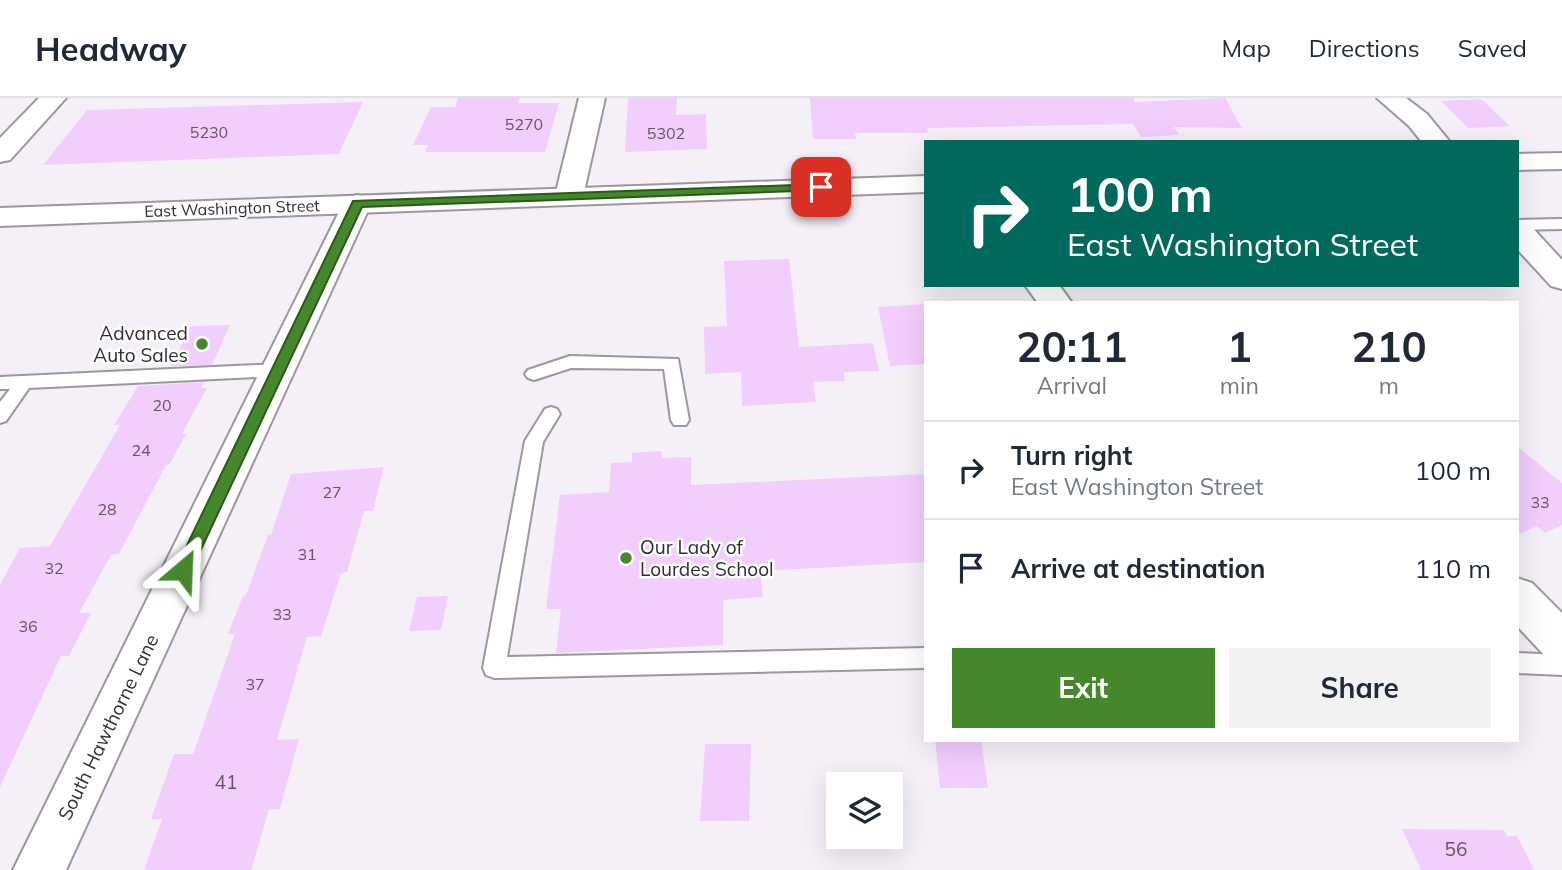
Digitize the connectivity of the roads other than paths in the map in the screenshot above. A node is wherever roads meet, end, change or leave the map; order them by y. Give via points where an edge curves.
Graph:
1 (54, 98) edge
2 (592, 98) edge
3 (1390, 98) edge
4 (1435, 140) edge
5 (0, 154) edge
6 (1562, 161) edge
7 (1519, 162) edge
8 (924, 184) edge
9 (569, 196) junction
10 (357, 204) junction
11 (0, 217) edge
12 (1562, 224) edge
13 (1519, 228) edge
14 (1519, 230) edge
15 (1562, 279) edge
16 (1043, 287) edge
17 (1054, 301) edge
18 (279, 370) junction
19 (534, 374) dead end
20 (24, 382) junction
21 (0, 383) edge
22 (551, 414) dead end
23 (0, 416) edge
24 (680, 420) dead end
25 (1519, 598) edge
26 (1562, 643) edge
27 (924, 658) edge
28 (1519, 663) edge
29 (1562, 665) edge
30 (39, 870) edge

1 - 5 street
2 - 9 street
3 - 4 street
6 - 7 street
8 - 9 street, East Washington Street
9 - 10 street, East Washington Street
10 - 11 street, East Washington Street
10 - 18 street, South Hawthorne Lane
12 - 13 lane
14 - 15 street
16 - 17 street
18 - 20 lane
18 - 30 street, South Hawthorne Lane
19 - 24 lane via 570,362 672,363
20 - 21 lane
20 - 23 lane
22 - 27 lane via 534,441 494,668
25 - 26 street
28 - 29 lane

